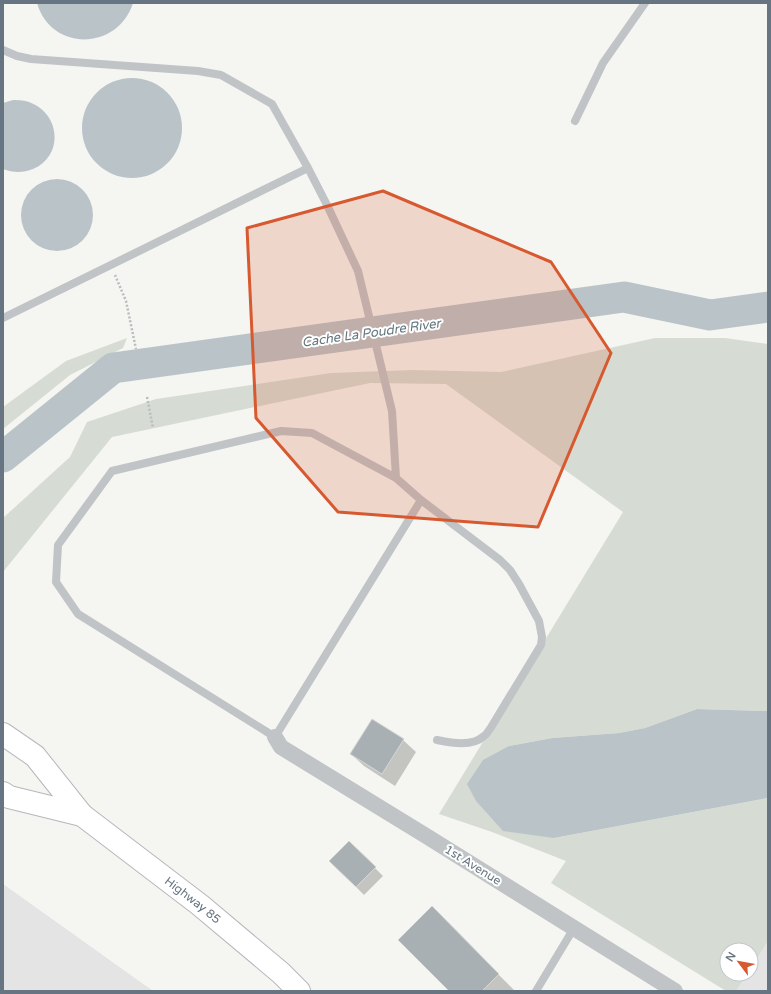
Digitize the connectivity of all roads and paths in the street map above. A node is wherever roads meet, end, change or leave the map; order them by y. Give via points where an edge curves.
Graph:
1 (645, 3) edge
2 (3, 50) edge
3 (574, 121) dead end
4 (308, 168) junction
5 (111, 265) junction
6 (3, 318) edge
7 (136, 349) dead end
8 (147, 397) dead end
9 (153, 428) dead end
10 (396, 478) junction
11 (422, 500) junction
12 (3, 734) edge
13 (276, 737) junction
14 (437, 740) dead end
15 (3, 793) edge
16 (82, 815) junction
17 (574, 928) junction
18 (299, 991) edge
19 (536, 991) edge
20 (675, 991) edge

1 - 3 lane via 603,63
2 - 4 lane via 31,59 198,71 221,75 272,104
4 - 5 lane
4 - 10 lane via 358,271 392,411
5 - 6 lane
5 - 7 path via 126,301
8 - 9 path
10 - 11 lane
10 - 13 lane via 312,433 281,431 112,471 58,545 56,582 78,614
11 - 13 lane
11 - 14 lane via 510,570 539,621 542,637 541,645 484,737 467,743
12 - 16 highway, Highway 85 via 35,756
13 - 17 street, 1st Avenue via 281,747
15 - 16 highway, Highway 85 via 9,797
16 - 18 highway, Highway 85 via 200,905
17 - 19 lane
17 - 20 street, 1st Avenue

